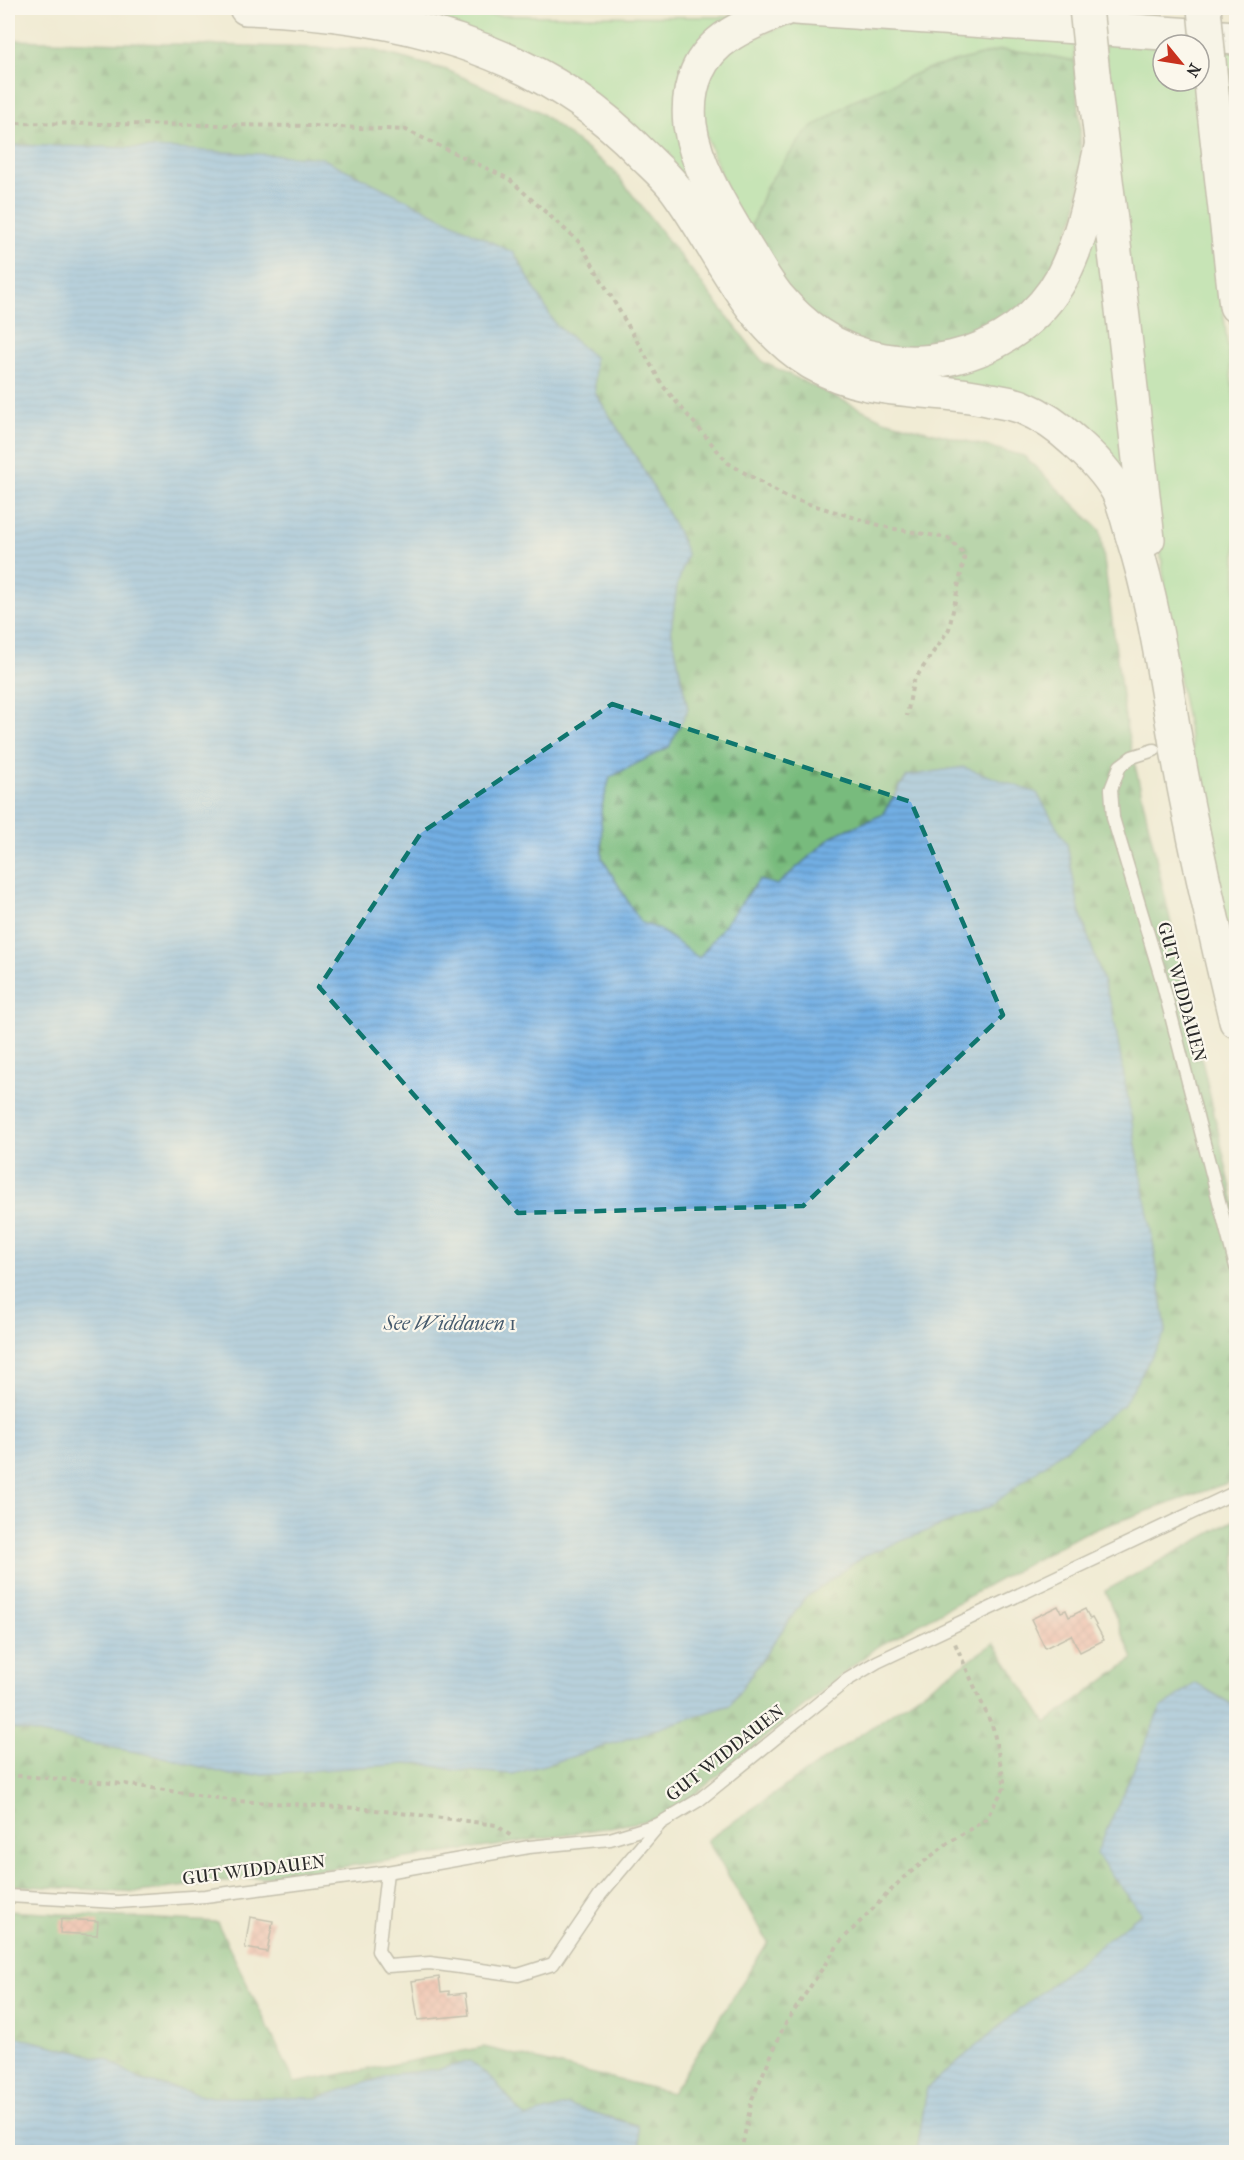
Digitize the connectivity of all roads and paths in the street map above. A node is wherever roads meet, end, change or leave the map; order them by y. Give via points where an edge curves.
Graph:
1 (246, 8) edge
2 (292, 8) edge
3 (787, 8) edge
4 (795, 8) edge
5 (1086, 8) edge
6 (1204, 8) edge
7 (1236, 38) edge
8 (8, 123) edge
9 (1101, 147) junction
10 (1236, 306) edge
11 (1163, 669) junction
12 (907, 716) dead end
13 (1154, 750) dead end
14 (1236, 1021) edge
15 (1236, 1267) edge
16 (1236, 1492) edge
17 (949, 1627) junction
18 (8, 1775) edge
19 (659, 1824) junction
20 (529, 1847) junction
21 (387, 1872) junction
22 (8, 1896) edge
23 (741, 2152) edge

1 - 2 highway
2 - 11 highway via 435,32 506,58 583,101 673,186 753,309 781,339 812,362 850,380 891,389 971,395 1020,406 1064,431 1097,462 1118,492 1143,567
3 - 9 highway via 738,28 708,55 692,88 690,126 701,163 760,272 800,318 838,345 872,357 919,363 968,354 1013,331 1031,316 1061,278 1081,231
4 - 7 highway
5 - 9 highway, bridge
6 - 10 highway, bridge
8 - 12 path via 406,130 509,179 580,243 663,386 728,464 786,497 889,528 948,538 965,555 949,629 913,682
9 - 11 highway
11 - 14 highway via 1183,784
13 - 15 lane, GUT WIDDAUEN via 1120,765 1111,789 1113,818 1161,977
16 - 17 lane, GUT WIDDAUEN
17 - 19 lane, GUT WIDDAUEN via 847,1680 699,1800
17 - 23 path via 993,1728 1005,1786 986,1819 903,1878 840,1942 784,2026 752,2099
18 - 20 path via 125,1784 236,1801 358,1808 462,1820 496,1825
19 - 20 lane, GUT WIDDAUEN via 609,1839
19 - 21 lane via 600,1895 553,1964 518,1975 430,1963 388,1966 378,1951
20 - 21 lane, GUT WIDDAUEN
21 - 22 lane, GUT WIDDAUEN via 205,1896 118,1902

